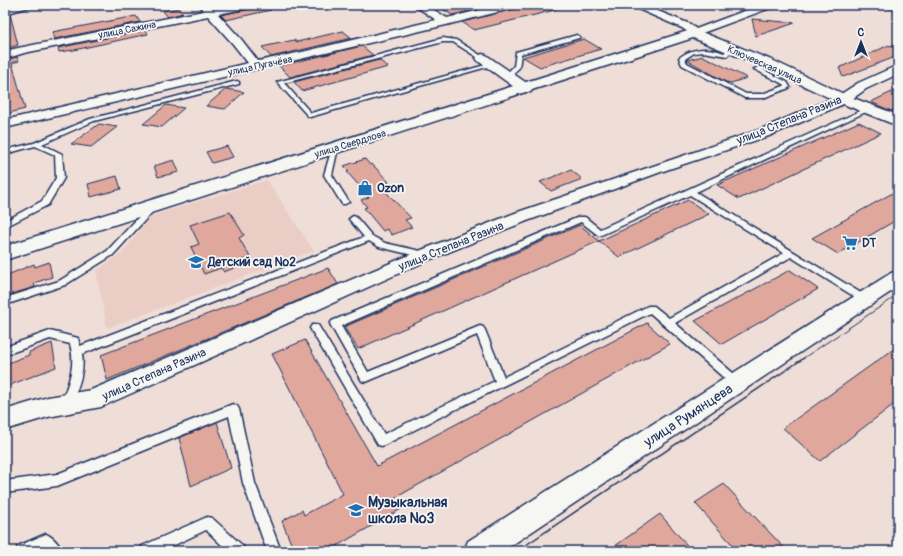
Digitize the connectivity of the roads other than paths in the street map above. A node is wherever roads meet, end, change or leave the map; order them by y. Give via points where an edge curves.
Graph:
1 (25, 5) edge
2 (203, 5) edge
3 (250, 5) edge
4 (419, 5) edge
5 (514, 5) edge
6 (634, 5) edge
7 (769, 5) edge
8 (886, 5) edge
9 (898, 9) edge
10 (5, 11) edge
11 (211, 14) junction
12 (446, 22) junction
13 (694, 33) junction
14 (577, 37) dead end
15 (732, 48) junction
16 (5, 55) edge
17 (487, 62) junction
18 (769, 64) junction
19 (255, 66) junction
20 (898, 69) edge
21 (507, 76) junction
22 (237, 83) dead end
23 (526, 89) junction
24 (843, 98) junction
25 (869, 108) junction
26 (898, 121) edge
27 (5, 124) edge
28 (36, 144) junction
29 (335, 148) junction
30 (5, 152) edge
31 (690, 192) junction
32 (345, 202) dead end
33 (155, 204) junction
34 (353, 219) dead end
35 (5, 224) edge
36 (369, 238) junction
37 (5, 253) edge
38 (791, 254) junction
39 (425, 255) junction
40 (898, 278) edge
41 (866, 300) junction
42 (5, 302) edge
43 (669, 322) junction
44 (315, 328) dead end
45 (5, 351) edge
46 (78, 352) junction
47 (501, 383) junction
48 (737, 383) junction
49 (67, 401) junction
50 (5, 420) edge
51 (5, 487) edge
52 (23, 551) edge
53 (55, 551) edge
54 (147, 551) edge
55 (238, 551) edge
56 (274, 551) edge
57 (478, 551) edge

1 - 10 street
2 - 11 street
3 - 11 street, улица Сажина
4 - 12 street
5 - 12 street, улица Пугачёва
6 - 13 street, Ключевская улица via 686,26
7 - 13 street
8 - 9 lane
11 - 16 street, улица Сажина
11 - 19 street via 247,53
12 - 19 street, улица Пугачёва
13 - 15 street, Ключевская улица
13 - 23 street, улица Свердлова
14 - 21 lane via 518,53 517,67
15 - 18 street, Ключевская улица
15 - 18 lane via 725,55 703,49 690,52 682,58 684,64 745,96 763,96 787,87 785,83 757,69
17 - 17 lane via 454,41 443,40 280,82 310,116
17 - 21 street
18 - 24 street, Ключевская улица
19 - 27 street, улица Пугачёва
20 - 24 street, улица Степана Разина
21 - 23 street
22 - 28 lane via 92,120
23 - 29 street, улица Свердлова
24 - 25 street, Ключевская улица
24 - 39 street, улица Степана Разина via 764,133 521,217
25 - 26 street, Ключевская улица
25 - 31 lane
28 - 30 lane
28 - 35 lane via 58,154 60,178 45,203
29 - 32 lane via 328,176
29 - 33 street, улица Свердлова
31 - 38 lane
31 - 47 lane via 599,232 582,219 335,324 366,378 480,330
33 - 37 street, улица Свердлова
33 - 42 lane via 110,254 62,283
34 - 36 lane
36 - 39 lane via 382,245
36 - 46 lane
38 - 41 lane
38 - 43 lane
39 - 49 street, улица Степана Разина via 93,400
40 - 41 street, улица Румянцева
41 - 48 street, улица Румянцева
43 - 47 lane via 651,308
43 - 48 lane
44 - 47 lane via 382,441
45 - 46 lane via 50,335 74,341
46 - 49 lane via 78,367
48 - 57 street, улица Румянцева
49 - 50 street, улица Степана Разина via 36,408
51 - 56 lane via 57,480 233,410 249,483
52 - 53 lane via 46,540
54 - 55 lane via 207,523

